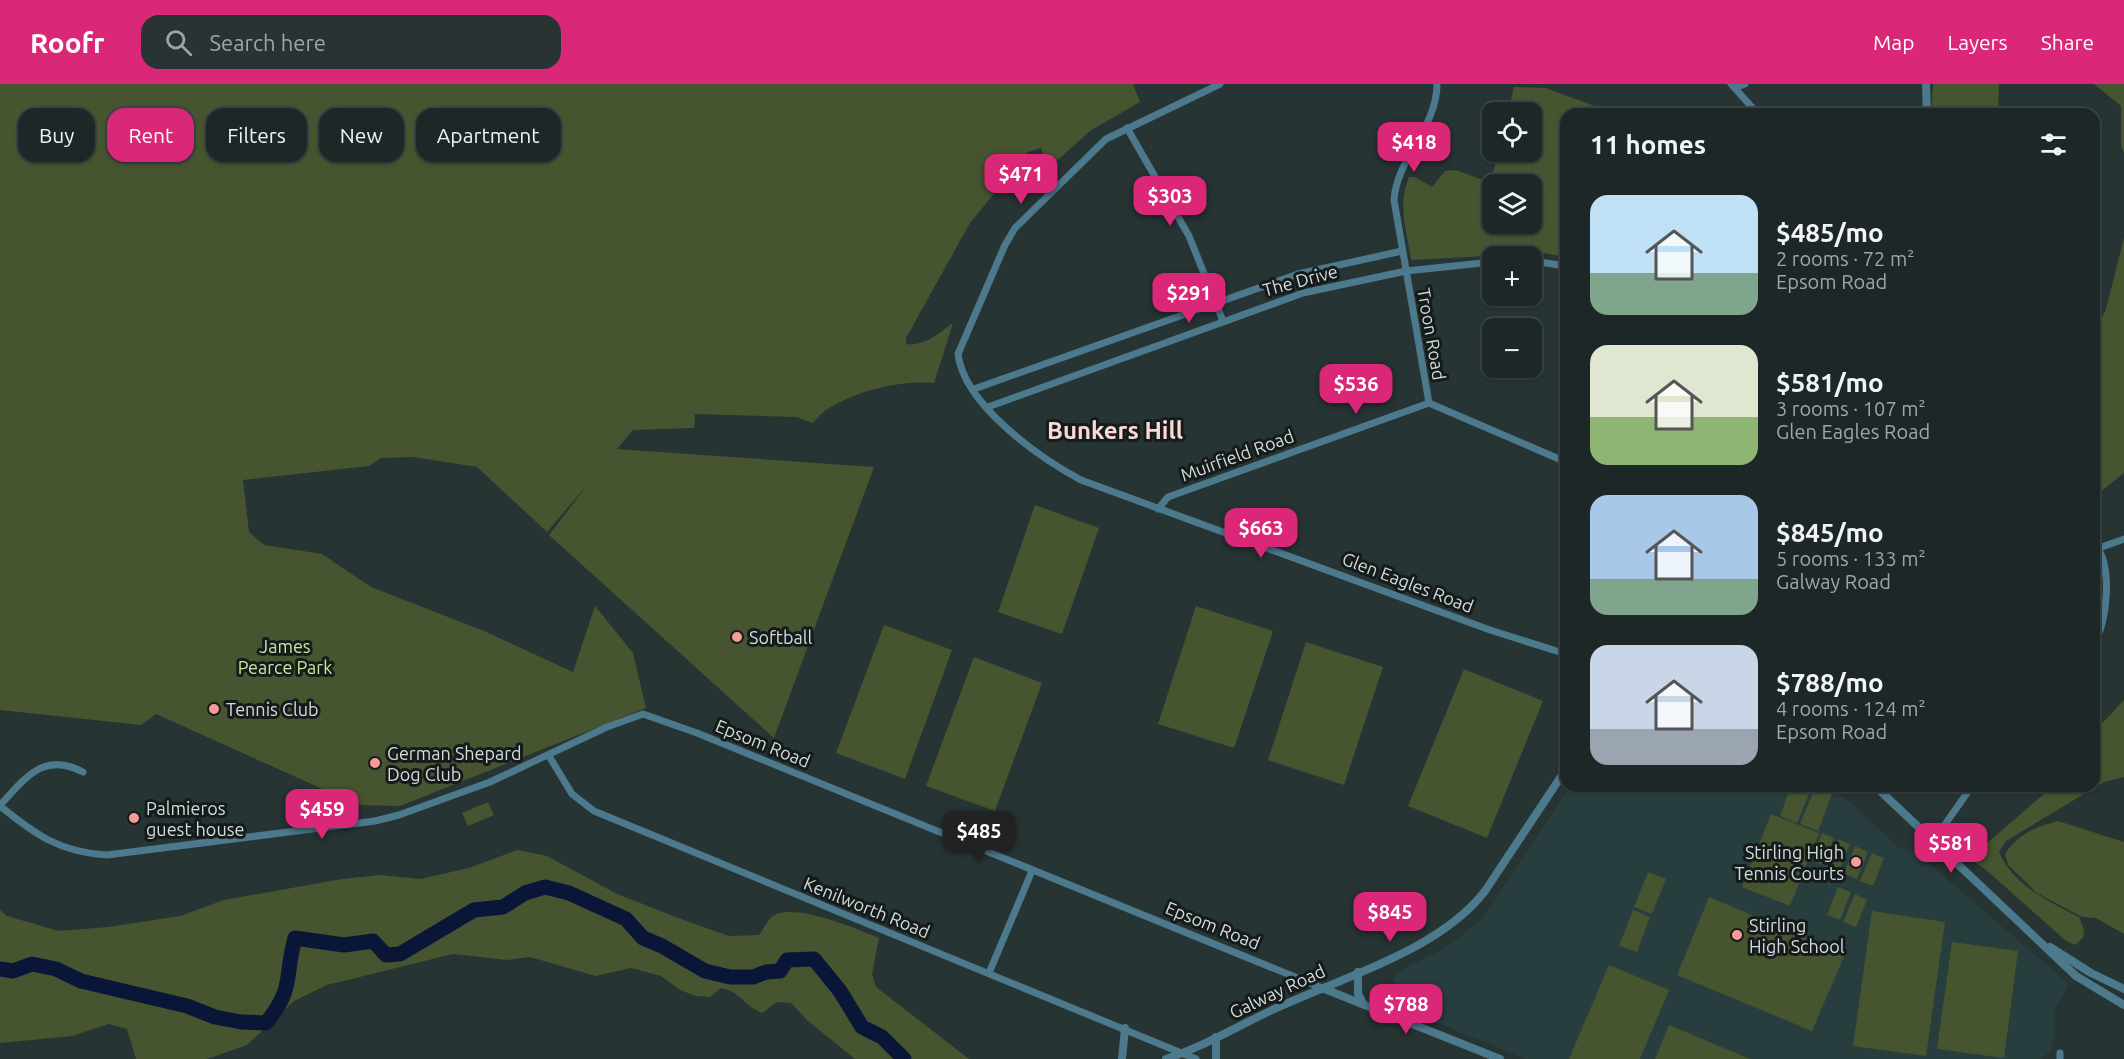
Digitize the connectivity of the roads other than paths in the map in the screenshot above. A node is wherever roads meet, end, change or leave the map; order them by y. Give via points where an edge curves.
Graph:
1 (1220, 84) edge
2 (1437, 84) edge
3 (1745, 84) edge
4 (1926, 84) edge
5 (1734, 86) edge
6 (1753, 108) edge
7 (1927, 108) edge
8 (1126, 128) junction
9 (1402, 251) junction
10 (1542, 262) edge
11 (1482, 263) edge
12 (1560, 265) edge
13 (1406, 271) junction
14 (1215, 302) junction
15 (1223, 321) junction
16 (974, 389) junction
17 (1429, 403) junction
18 (988, 407) junction
19 (1560, 459) edge
20 (1158, 509) junction
21 (2124, 539) edge
22 (2100, 545) edge
23 (2100, 553) edge
24 (2100, 629) edge
25 (1560, 652) edge
26 (549, 756) junction
27 (83, 772) dead end
28 (1560, 778) edge
29 (1882, 792) edge
30 (1968, 792) edge
31 (0, 805) edge
32 (1934, 840) junction
33 (1032, 871) junction
34 (2044, 944) junction
35 (1358, 972) junction
36 (989, 973) junction
37 (1322, 988) junction
38 (2124, 989) edge
39 (1363, 1003) junction
40 (2124, 1005) edge
41 (1125, 1028) junction
42 (1216, 1037) junction
43 (1185, 1053) junction
44 (1122, 1059) edge
45 (1166, 1059) edge
46 (1196, 1059) edge
47 (1216, 1059) edge
48 (1500, 1059) edge

1 - 8 street, Glen Eagles Road
2 - 9 street, Troon Road via 1432,115 1399,174 1395,190
3 - 5 street
4 - 7 street
5 - 6 street
8 - 14 street via 1189,236
8 - 16 street, Glen Eagles Road via 1098,145 1010,236 958,354
9 - 13 street, Troon Road
9 - 14 street, The Drive via 1298,274
10 - 12 street
11 - 13 street, The Drive
13 - 15 street, The Drive via 1303,293
13 - 17 street, Troon Road
14 - 15 street
14 - 16 street, The Drive
15 - 18 street, The Drive
16 - 18 street, Glen Eagles Road
17 - 19 street
17 - 20 street, Muirfield Road via 1168,497
18 - 20 street, Glen Eagles Road via 1018,439 1047,461 1082,480
20 - 25 street, Glen Eagles Road
21 - 22 street
23 - 24 street via 2106,586
26 - 31 street, Epsom Road via 445,800 375,821 106,855 55,845
26 - 33 street, Epsom Road via 643,714
26 - 36 street, Kenilworth Road via 572,794 594,811
27 - 31 street via 60,763 44,766 29,774
28 - 35 street, Galway Road via 1472,907 1441,932
29 - 32 street
30 - 32 street
32 - 34 street
33 - 36 street
33 - 37 street, Epsom Road
34 - 38 street via 2091,974
34 - 40 street via 2076,976
35 - 37 street, Galway Road
35 - 39 street via 1358,994
36 - 41 street, Kenilworth Road
37 - 39 street, Epsom Road
37 - 42 street, Galway Road
39 - 48 street, Epsom Road
41 - 43 street, Kenilworth Road
41 - 44 street
42 - 43 street, Galway Road
42 - 47 street
43 - 45 street, Galway Road
43 - 46 street, Kenilworth Road

